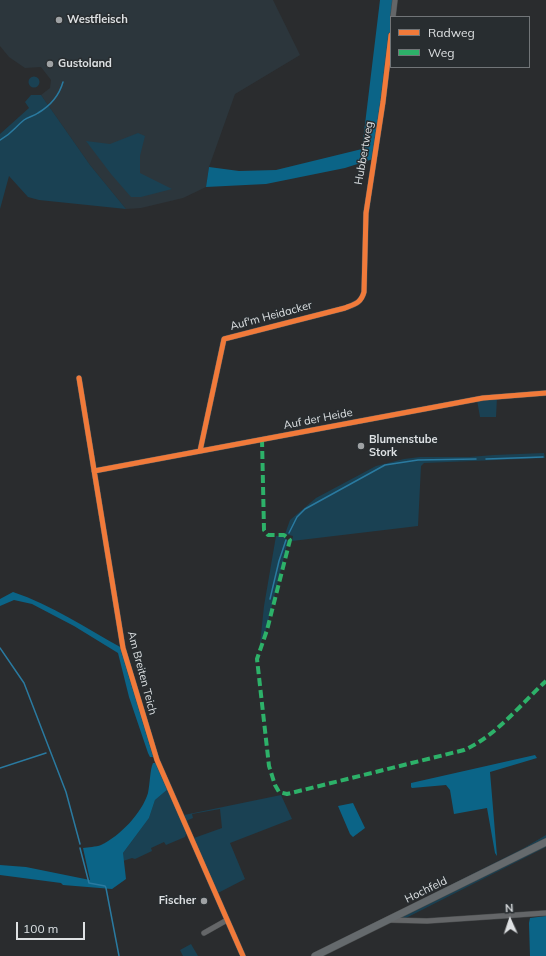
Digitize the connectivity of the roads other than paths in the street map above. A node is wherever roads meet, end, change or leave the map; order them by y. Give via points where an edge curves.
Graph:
1 (395, 0) edge
2 (393, 16) edge
3 (390, 43) edge
4 (365, 275) joint
5 (79, 378) dead end
6 (546, 393) edge
7 (200, 451) junction
8 (94, 471) junction
9 (546, 842) edge
10 (546, 913) edge
11 (228, 920) junction
12 (388, 920) junction
13 (204, 933) dead end
14 (243, 956) edge
15 (315, 956) edge

1 - 2 street
3 - 4 street, Hubbertweg via 366,206
4 - 7 street, Auf'm Heidacker via 364,292 356,304 224,339
5 - 8 street, Am Breiten Teich
6 - 7 street, Auf der Heide via 483,398
7 - 8 street, Auf der Heide
8 - 11 street, Am Breiten Teich via 125,655 157,760
9 - 12 street, Hochfeld
10 - 12 street via 427,921
11 - 13 street
11 - 14 street, Am Breiten Teich
12 - 15 street, Hochfeld

